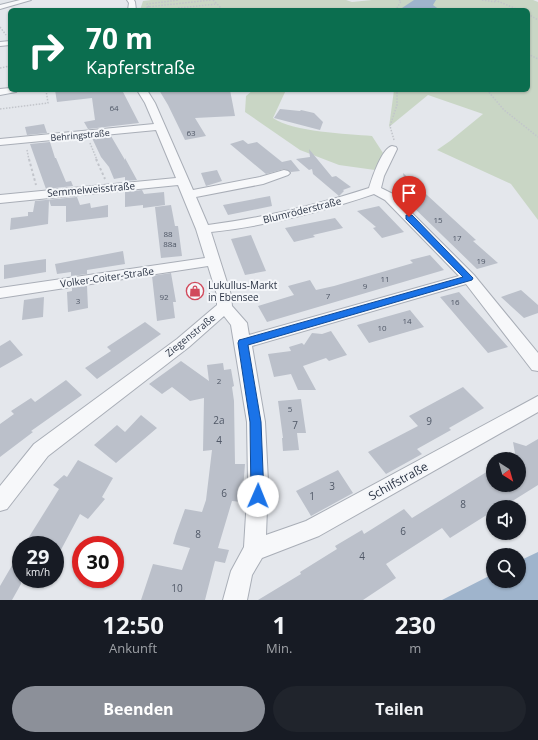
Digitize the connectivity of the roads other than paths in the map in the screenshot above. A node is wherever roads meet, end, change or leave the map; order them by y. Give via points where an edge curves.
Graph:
1 (28, 0) edge
2 (0, 7) edge
3 (143, 92) edge
4 (159, 127) junction
5 (0, 142) edge
6 (392, 149) road end
7 (284, 173) dead end
8 (182, 181) junction
9 (375, 190) junction
10 (188, 195) junction
11 (0, 199) edge
12 (203, 229) junction
13 (214, 261) junction
14 (469, 278) junction
15 (0, 293) edge
16 (225, 307) junction
17 (243, 343) junction
18 (538, 365) edge
19 (538, 404) edge
20 (0, 502) edge
21 (255, 550) junction
22 (235, 600) edge

1 - 2 street
3 - 4 street, Ziegenstraße
4 - 5 street, Behringstraße
4 - 8 street, Ziegenstraße
6 - 9 street via 378,176
7 - 10 street via 263,180
8 - 10 street, Ziegenstraße
8 - 11 street, Semmelweisstraße
9 - 12 street, Blumröderstraße via 327,206 238,225
9 - 14 street via 389,197
10 - 12 street, Ziegenstraße
12 - 13 street, Ziegenstraße
13 - 15 street, Volker-Coiter-Straße
13 - 16 street, Ziegenstraße
14 - 17 street
14 - 18 street
16 - 17 street via 239,324
16 - 20 street, Ziegenstraße via 183,343 41,450
17 - 21 street via 256,422 258,482
19 - 21 street, Schilfstraße via 312,529
21 - 22 street via 242,571

